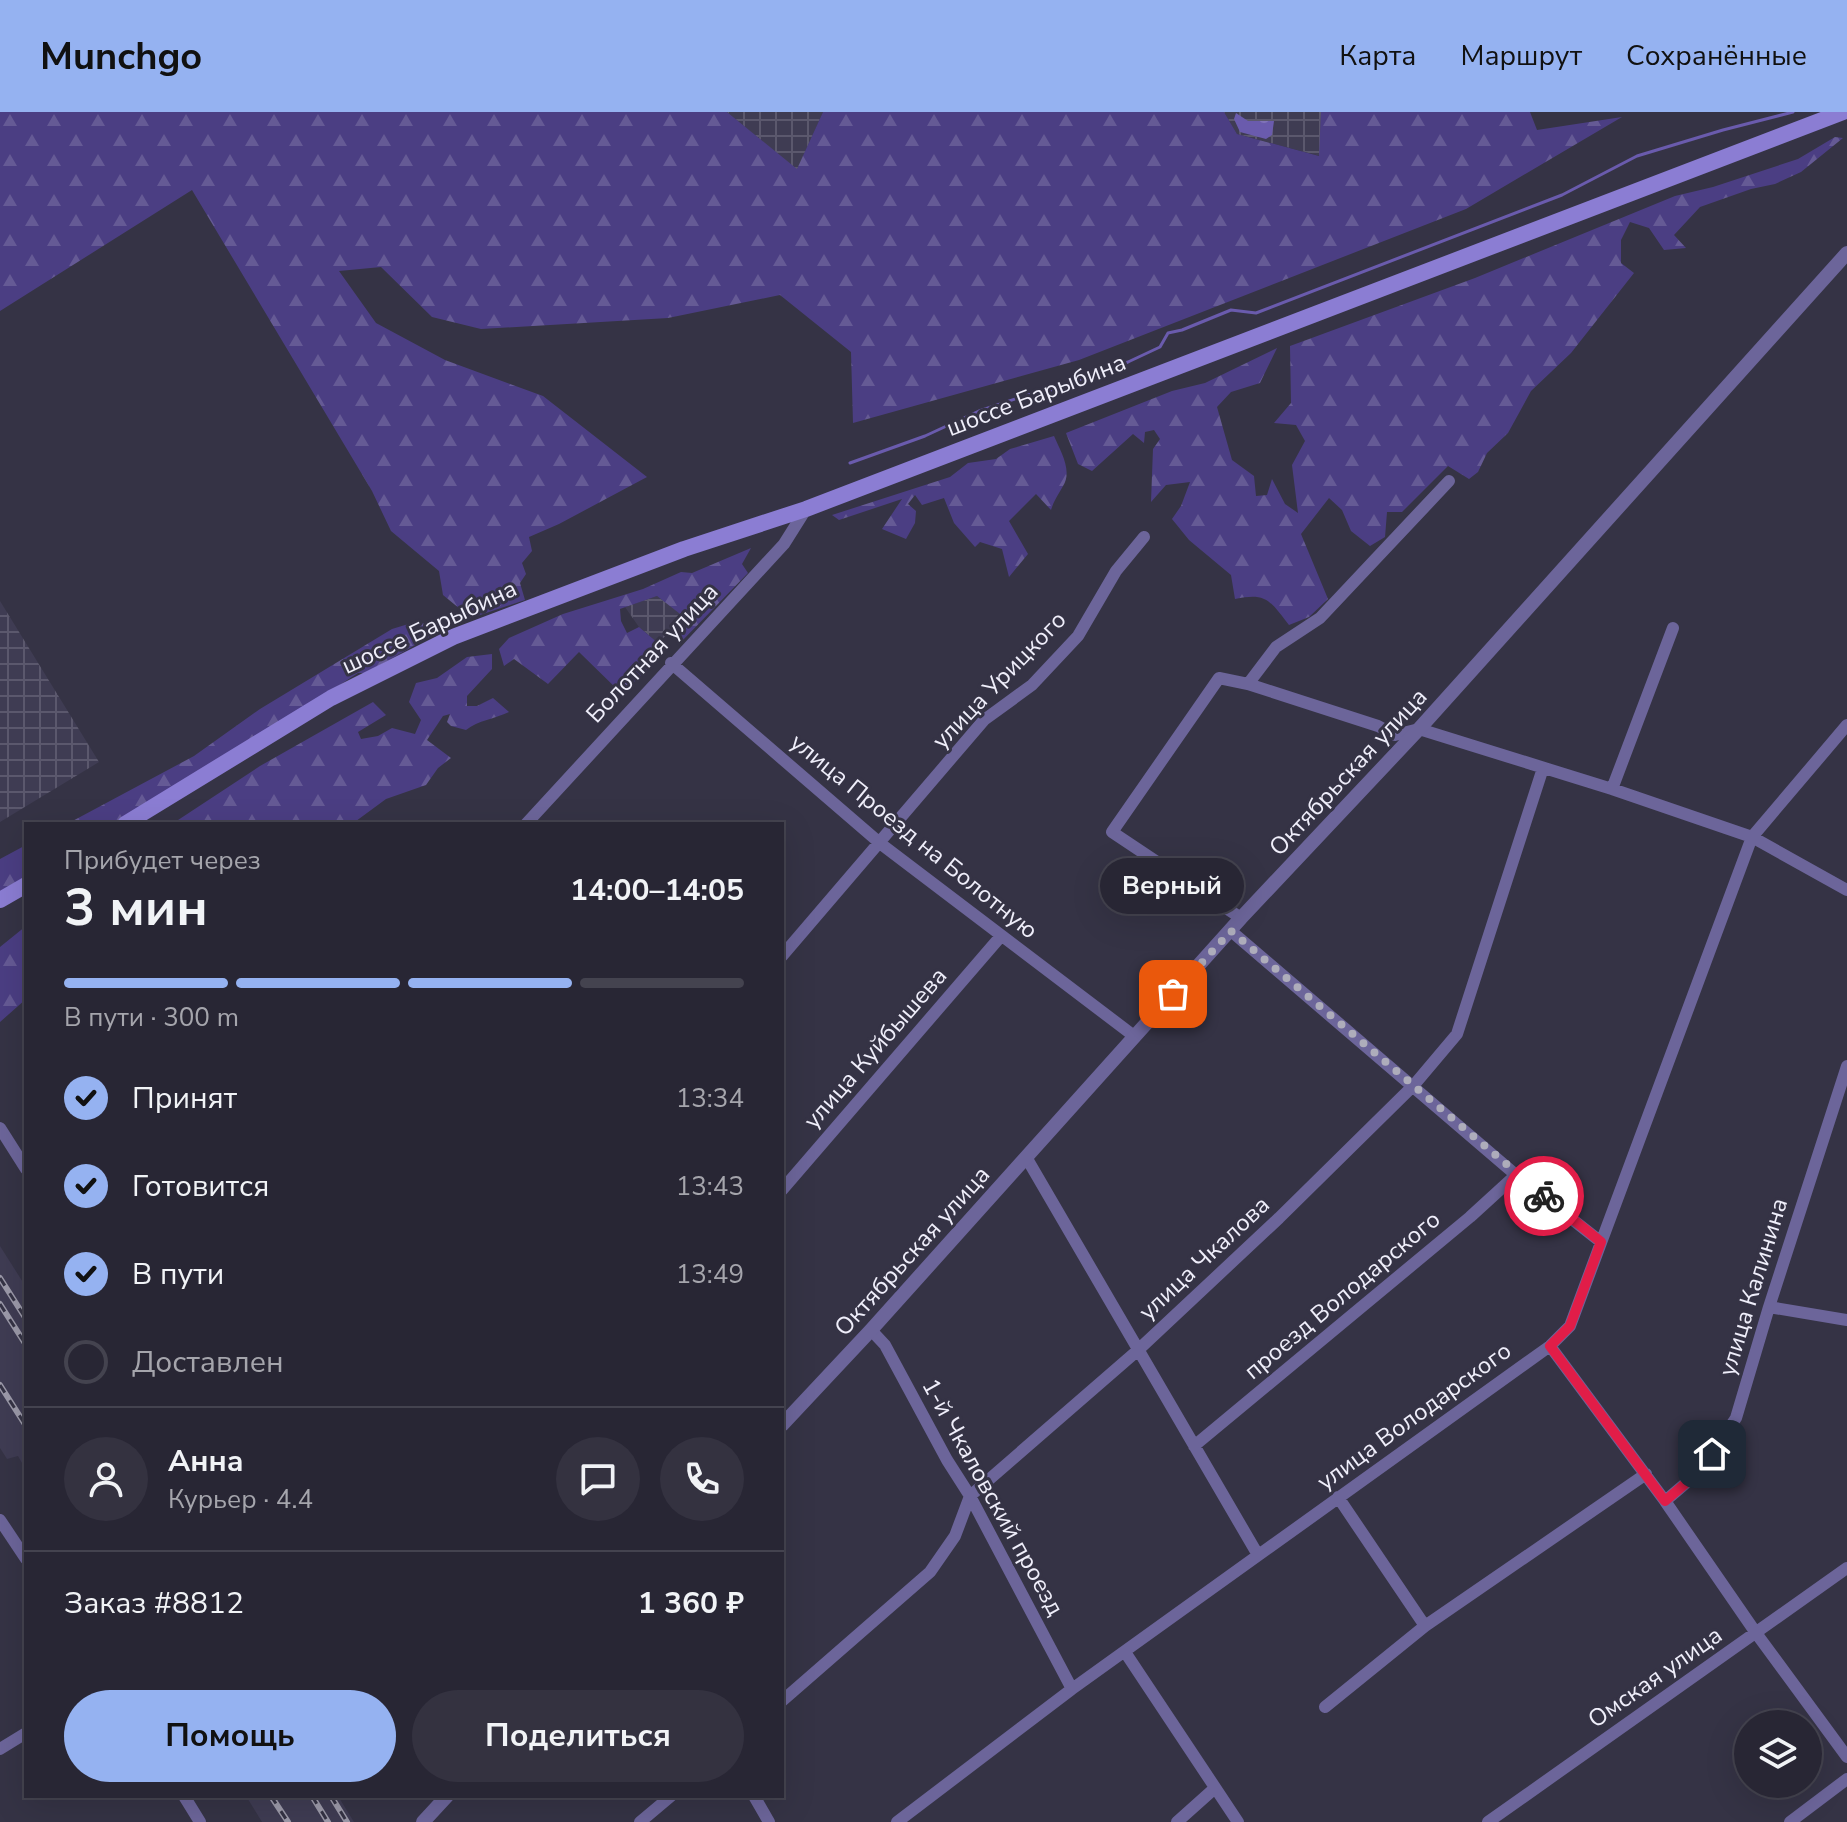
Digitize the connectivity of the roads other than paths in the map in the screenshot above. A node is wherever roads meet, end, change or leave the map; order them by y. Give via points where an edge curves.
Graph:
1 (1843, 112) edge
2 (1847, 253) edge
3 (1449, 481) dead end
4 (806, 509) junction
5 (1144, 537) dead end
6 (1673, 628) dead end
7 (671, 663) junction
8 (1248, 684) junction
9 (1847, 725) edge
10 (1419, 729) junction
11 (1543, 768) junction
12 (1612, 789) junction
13 (128, 822) edge
14 (528, 822) edge
15 (1752, 837) junction
16 (881, 844) junction
17 (24, 886) edge
18 (1847, 890) edge
19 (0, 900) edge
20 (1241, 918) junction
21 (1231, 931) junction
22 (1001, 936) junction
23 (784, 954) edge
24 (1134, 1036) junction
25 (1847, 1066) edge
26 (1414, 1085) junction
27 (0, 1128) edge
28 (1026, 1157) junction
29 (24, 1166) edge
30 (1516, 1175) junction
31 (784, 1188) edge
32 (1601, 1242) junction
33 (1769, 1307) junction
34 (1847, 1320) edge
35 (871, 1330) junction
36 (1550, 1346) junction
37 (1137, 1351) junction
38 (784, 1423) edge
39 (1194, 1446) junction
40 (1646, 1474) junction
41 (970, 1496) junction
42 (1338, 1497) junction
43 (1665, 1501) junction
44 (0, 1520) edge
45 (1258, 1555) junction
46 (24, 1556) edge
47 (1847, 1568) edge
48 (1425, 1626) junction
49 (1756, 1633) junction
50 (1125, 1652) junction
51 (1072, 1689) junction
52 (784, 1699) edge
53 (1325, 1707) dead end
54 (24, 1734) edge
55 (0, 1749) edge
56 (1847, 1757) edge
57 (1847, 1779) edge
58 (1215, 1788) junction
59 (185, 1798) edge
60 (445, 1798) edge
61 (669, 1798) edge
62 (755, 1798) edge
63 (200, 1822) edge
64 (423, 1822) edge
65 (640, 1822) edge
66 (769, 1822) edge
67 (897, 1822) edge
68 (1177, 1822) edge
69 (1238, 1822) edge
70 (1488, 1822) edge
71 (1790, 1822) edge

1 - 4 main road, шоссе Барыбина
2 - 10 street, Октябрьская улица
3 - 8 street via 1320,618 1276,647
4 - 7 street, Болотная улица via 784,544
4 - 13 main road, шоссе Барыбина via 453,637 331,698
5 - 16 street, улица Урицкого via 1116,571 1078,636 1032,685 984,720
6 - 12 street
7 - 14 street, Болотная улица
7 - 16 street, улица Проезд на Болотную
8 - 10 street via 1395,735
8 - 20 street via 1219,678 1112,832
9 - 15 street, улица Володарского
10 - 11 street
10 - 20 street, Октябрьская улица
11 - 12 street
11 - 26 street, улица Чкалова via 1457,1034
12 - 15 street
15 - 18 street
15 - 32 street, улица Володарского
16 - 22 street, улица Проезд на Болотную
16 - 23 street, улица Урицкого
17 - 19 main road
20 - 21 street, Октябрьская улица
21 - 24 street, Октябрьская улица
21 - 26 street
22 - 24 street, улица Проезд на Болотную
22 - 31 street, улица Куйбышева
24 - 28 street, Октябрьская улица
25 - 33 street, улица Калинина
26 - 30 street
26 - 37 street, улица Чкалова
27 - 29 street
28 - 35 street, Октябрьская улица
28 - 37 street
30 - 32 street
30 - 39 street, проезд Володарского
32 - 36 street, улица Володарского via 1570,1326
33 - 34 street
33 - 43 street, улица Калинина via 1736,1418 1700,1471
35 - 38 street, Октябрьская улица
35 - 41 street, 1-й Чкаловский проезд via 885,1345
36 - 40 street
36 - 42 street, улица Володарского
37 - 39 street
37 - 41 street, улица Чкалова
39 - 45 street
40 - 43 street
40 - 48 street
41 - 51 street, 1-й Чкаловский проезд
41 - 52 street, улица Чкалова via 955,1536 930,1572
42 - 45 street, улица Володарского
42 - 48 street
43 - 49 street
44 - 46 street
45 - 50 street, улица Володарского
47 - 49 street, Омская улица
48 - 53 street
49 - 56 street
49 - 70 street, Омская улица
50 - 51 street, улица Володарского
50 - 58 street
51 - 67 street, улица Володарского
54 - 55 street
57 - 71 street
58 - 68 street
58 - 69 street
59 - 63 street
60 - 64 street
61 - 65 street
62 - 66 street

